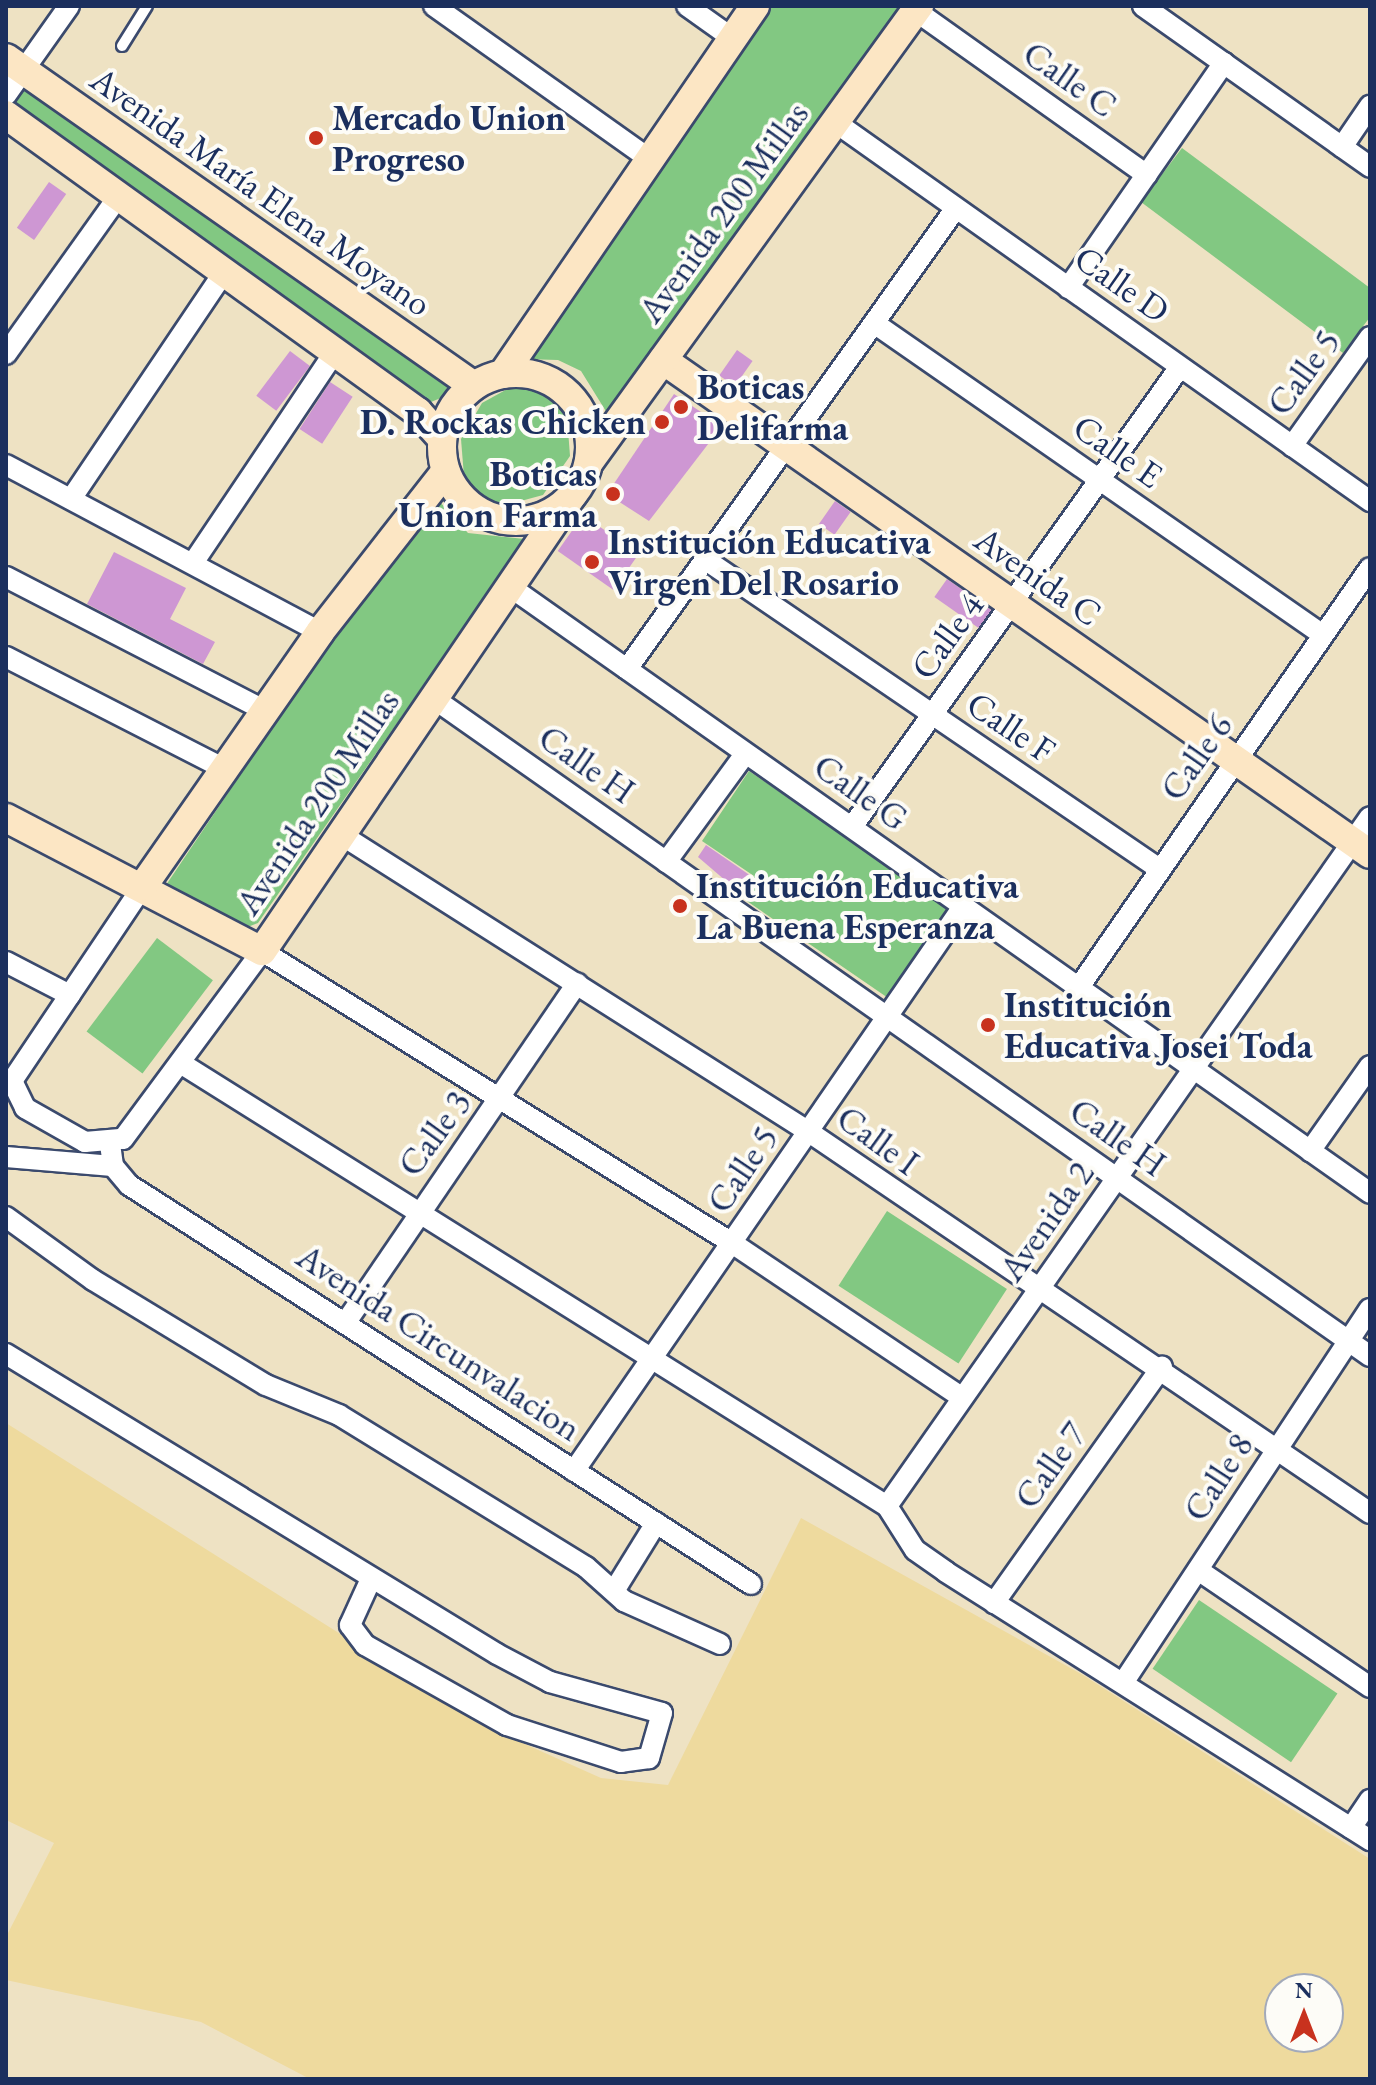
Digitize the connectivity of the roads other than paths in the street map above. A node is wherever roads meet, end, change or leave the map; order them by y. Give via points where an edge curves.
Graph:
1 (69, 6) edge
2 (147, 6) edge
3 (434, 6) edge
4 (687, 6) edge
5 (755, 6) edge
6 (1143, 6) edge
7 (917, 8) edge
8 (732, 38) junction
9 (122, 46) dead end
10 (1224, 63) junction
11 (14, 65) edge
12 (6, 95) edge
13 (1370, 106) edge
14 (6, 115) edge
15 (835, 122) junction
16 (1342, 147) junction
17 (649, 159) junction
18 (1370, 167) edge
19 (1147, 175) junction
20 (118, 197) junction
21 (956, 208) junction
22 (224, 272) junction
23 (1068, 288) junction
24 (874, 323) junction
25 (1370, 337) edge
26 (335, 352) junction
27 (6, 354) edge
28 (663, 360) junction
29 (1180, 367) junction
30 (503, 374) junction
31 (474, 386) junction
32 (442, 439) junction
33 (786, 446) junction
34 (1292, 446) junction
35 (589, 462) junction
36 (6, 465) edge
37 (446, 471) junction
38 (1100, 480) junction
39 (575, 491) junction
40 (71, 499) junction
41 (1370, 501) edge
42 (706, 560) junction
43 (193, 563) junction
44 (1370, 568) edge
45 (6, 577) edge
46 (509, 586) junction
47 (1012, 604) junction
48 (320, 632) junction
49 (1323, 635) junction
50 (6, 657) edge
51 (627, 669) junction
52 (433, 698) junction
53 (266, 711) junction
54 (932, 714) junction
55 (745, 754) junction
56 (1236, 760) junction
57 (225, 769) junction
58 (1370, 817) edge
59 (6, 818) edge
60 (852, 827) junction
61 (340, 834) junction
62 (6, 838) edge
63 (1361, 848) edge
64 (666, 862) junction
65 (1158, 868) junction
66 (143, 886) junction
67 (964, 905) junction
68 (262, 951) junction
69 (6, 962) edge
70 (577, 983) junction
71 (1079, 987) junction
72 (70, 995) junction
73 (887, 1014) junction
74 (182, 1064) junction
75 (1370, 1066) edge
76 (1194, 1068) junction
77 (9, 1079) edge
78 (501, 1098) junction
79 (809, 1132) junction
80 (110, 1144) junction
81 (1310, 1151) junction
82 (6, 1157) edge
83 (113, 1166) junction
84 (1117, 1178) junction
85 (1370, 1193) edge
86 (419, 1212) junction
87 (6, 1217) edge
88 (732, 1243) junction
89 (1038, 1292) junction
90 (1370, 1309) edge
91 (346, 1322) junction
92 (1349, 1341) junction
93 (6, 1354) edge
94 (1370, 1356) edge
95 (655, 1357) junction
96 (1162, 1367) junction
97 (961, 1397) junction
98 (1278, 1448) junction
99 (574, 1471) junction
100 (887, 1506) junction
101 (1370, 1513) edge
102 (656, 1523) junction
103 (1198, 1570) junction
104 (371, 1579) junction
105 (751, 1584) dead end
106 (614, 1591) junction
107 (994, 1603) junction
108 (720, 1644) dead end
109 (1123, 1683) junction
110 (1370, 1687) edge
111 (1370, 1800) edge
112 (1351, 1828) junction
113 (1370, 1840) edge

1 - 11 street
2 - 9 lane
3 - 17 street
4 - 8 street
5 - 8 street
6 - 10 street
7 - 15 street, Avenida 200 Millas
7 - 19 street, Calle C
8 - 17 street
10 - 16 street
10 - 19 street
11 - 12 street
11 - 31 street, Avenida María Elena Moyano
13 - 16 street
14 - 20 street
15 - 21 street, Calle D
15 - 28 street, Avenida 200 Millas
16 - 18 street
17 - 30 street
19 - 23 street
20 - 22 street
20 - 27 street
21 - 23 street, Calle D
21 - 24 street
22 - 26 street
22 - 40 street
23 - 29 street, Calle D
24 - 33 street
24 - 38 street, Calle E
25 - 34 street, Calle 5
26 - 32 street via 418,412
26 - 43 street
28 - 33 street, Avenida C
28 - 35 street, Avenida 200 Millas
29 - 34 street, Calle D
29 - 38 street, Calle 4
30 - 31 street
30 - 35 street via 535,376 564,390 583,415
31 - 32 street via 452,409
32 - 37 street
33 - 42 street
33 - 47 street, Avenida C
34 - 41 street, Calle D
35 - 39 street
36 - 40 street
37 - 39 street via 462,498 504,520 544,515
37 - 48 street
38 - 47 street, Calle 4
38 - 49 street, Calle E
39 - 46 street, Avenida 200 Millas
40 - 43 street
42 - 51 street
42 - 54 street, Calle F
43 - 48 street
44 - 49 street, Calle 6
45 - 53 street
46 - 51 street, Calle G
46 - 52 street, Avenida 200 Millas
47 - 54 street, Calle 4
47 - 56 street, Avenida C
48 - 53 street
49 - 56 street, Calle 6
50 - 57 street
51 - 55 street, Calle G
52 - 61 street, Avenida 200 Millas
52 - 64 street, Calle H
53 - 57 street
54 - 60 street, Calle 4
54 - 65 street, Calle F
55 - 60 street, Calle G
55 - 64 street
56 - 63 street, Avenida C
56 - 65 street, Calle 6
57 - 66 street
58 - 63 street, Avenida 2
59 - 66 street
60 - 67 street, Calle G
61 - 68 street, Avenida 200 Millas
61 - 70 street, Calle I
62 - 66 street via 96,883
63 - 76 street, Avenida 2
64 - 73 street, Calle H
65 - 71 street, Calle 6
66 - 68 street
66 - 72 street
67 - 71 street, Calle G
67 - 73 street, Calle 5
68 - 74 street, Avenida 200 Millas
68 - 78 street
69 - 72 street
70 - 78 street, Calle 3
70 - 79 street, Calle I
71 - 76 street, Calle G
72 - 77 street
73 - 79 street, Calle 5
73 - 84 street, Calle H
74 - 80 street, Avenida 200 Millas via 123,1139
74 - 86 street
75 - 81 street
76 - 81 street, Calle G
76 - 84 street, Avenida 2
77 - 80 street via 25,1108 85,1142
78 - 86 street, Calle 3
78 - 88 street
79 - 88 street, Calle 5
79 - 89 street, Calle I
80 - 83 street
81 - 85 street, Calle G
82 - 83 street
83 - 91 street, Avenida Circunvalacion via 129,1185
84 - 89 street, Avenida 2
84 - 92 street, Calle H
86 - 91 street, Calle 3
86 - 95 street
87 - 106 street via 93,1280 266,1385 339,1415
88 - 95 street, Calle 5
88 - 97 street
89 - 96 street, Calle I
89 - 97 street, Avenida 2
90 - 92 street, Calle 8
91 - 99 street, Avenida Circunvalacion
92 - 94 street, Calle H
92 - 98 street, Calle 8
93 - 104 street
95 - 99 street, Calle 5
95 - 100 street
96 - 98 street, Calle I
96 - 107 street, Calle 7
97 - 100 street, Avenida 2
98 - 101 street, Calle I
98 - 103 street, Calle 8
99 - 102 street, Avenida Circunvalacion
100 - 107 street via 915,1550
102 - 105 street, Avenida Circunvalacion
102 - 106 street
103 - 109 street, Calle 8
103 - 110 street
104 - 104 street via 550,1682 662,1713 649,1758 621,1762 507,1725 365,1645 350,1625
106 - 108 street via 642,1612
107 - 109 street
109 - 112 street
111 - 112 street
112 - 113 street

